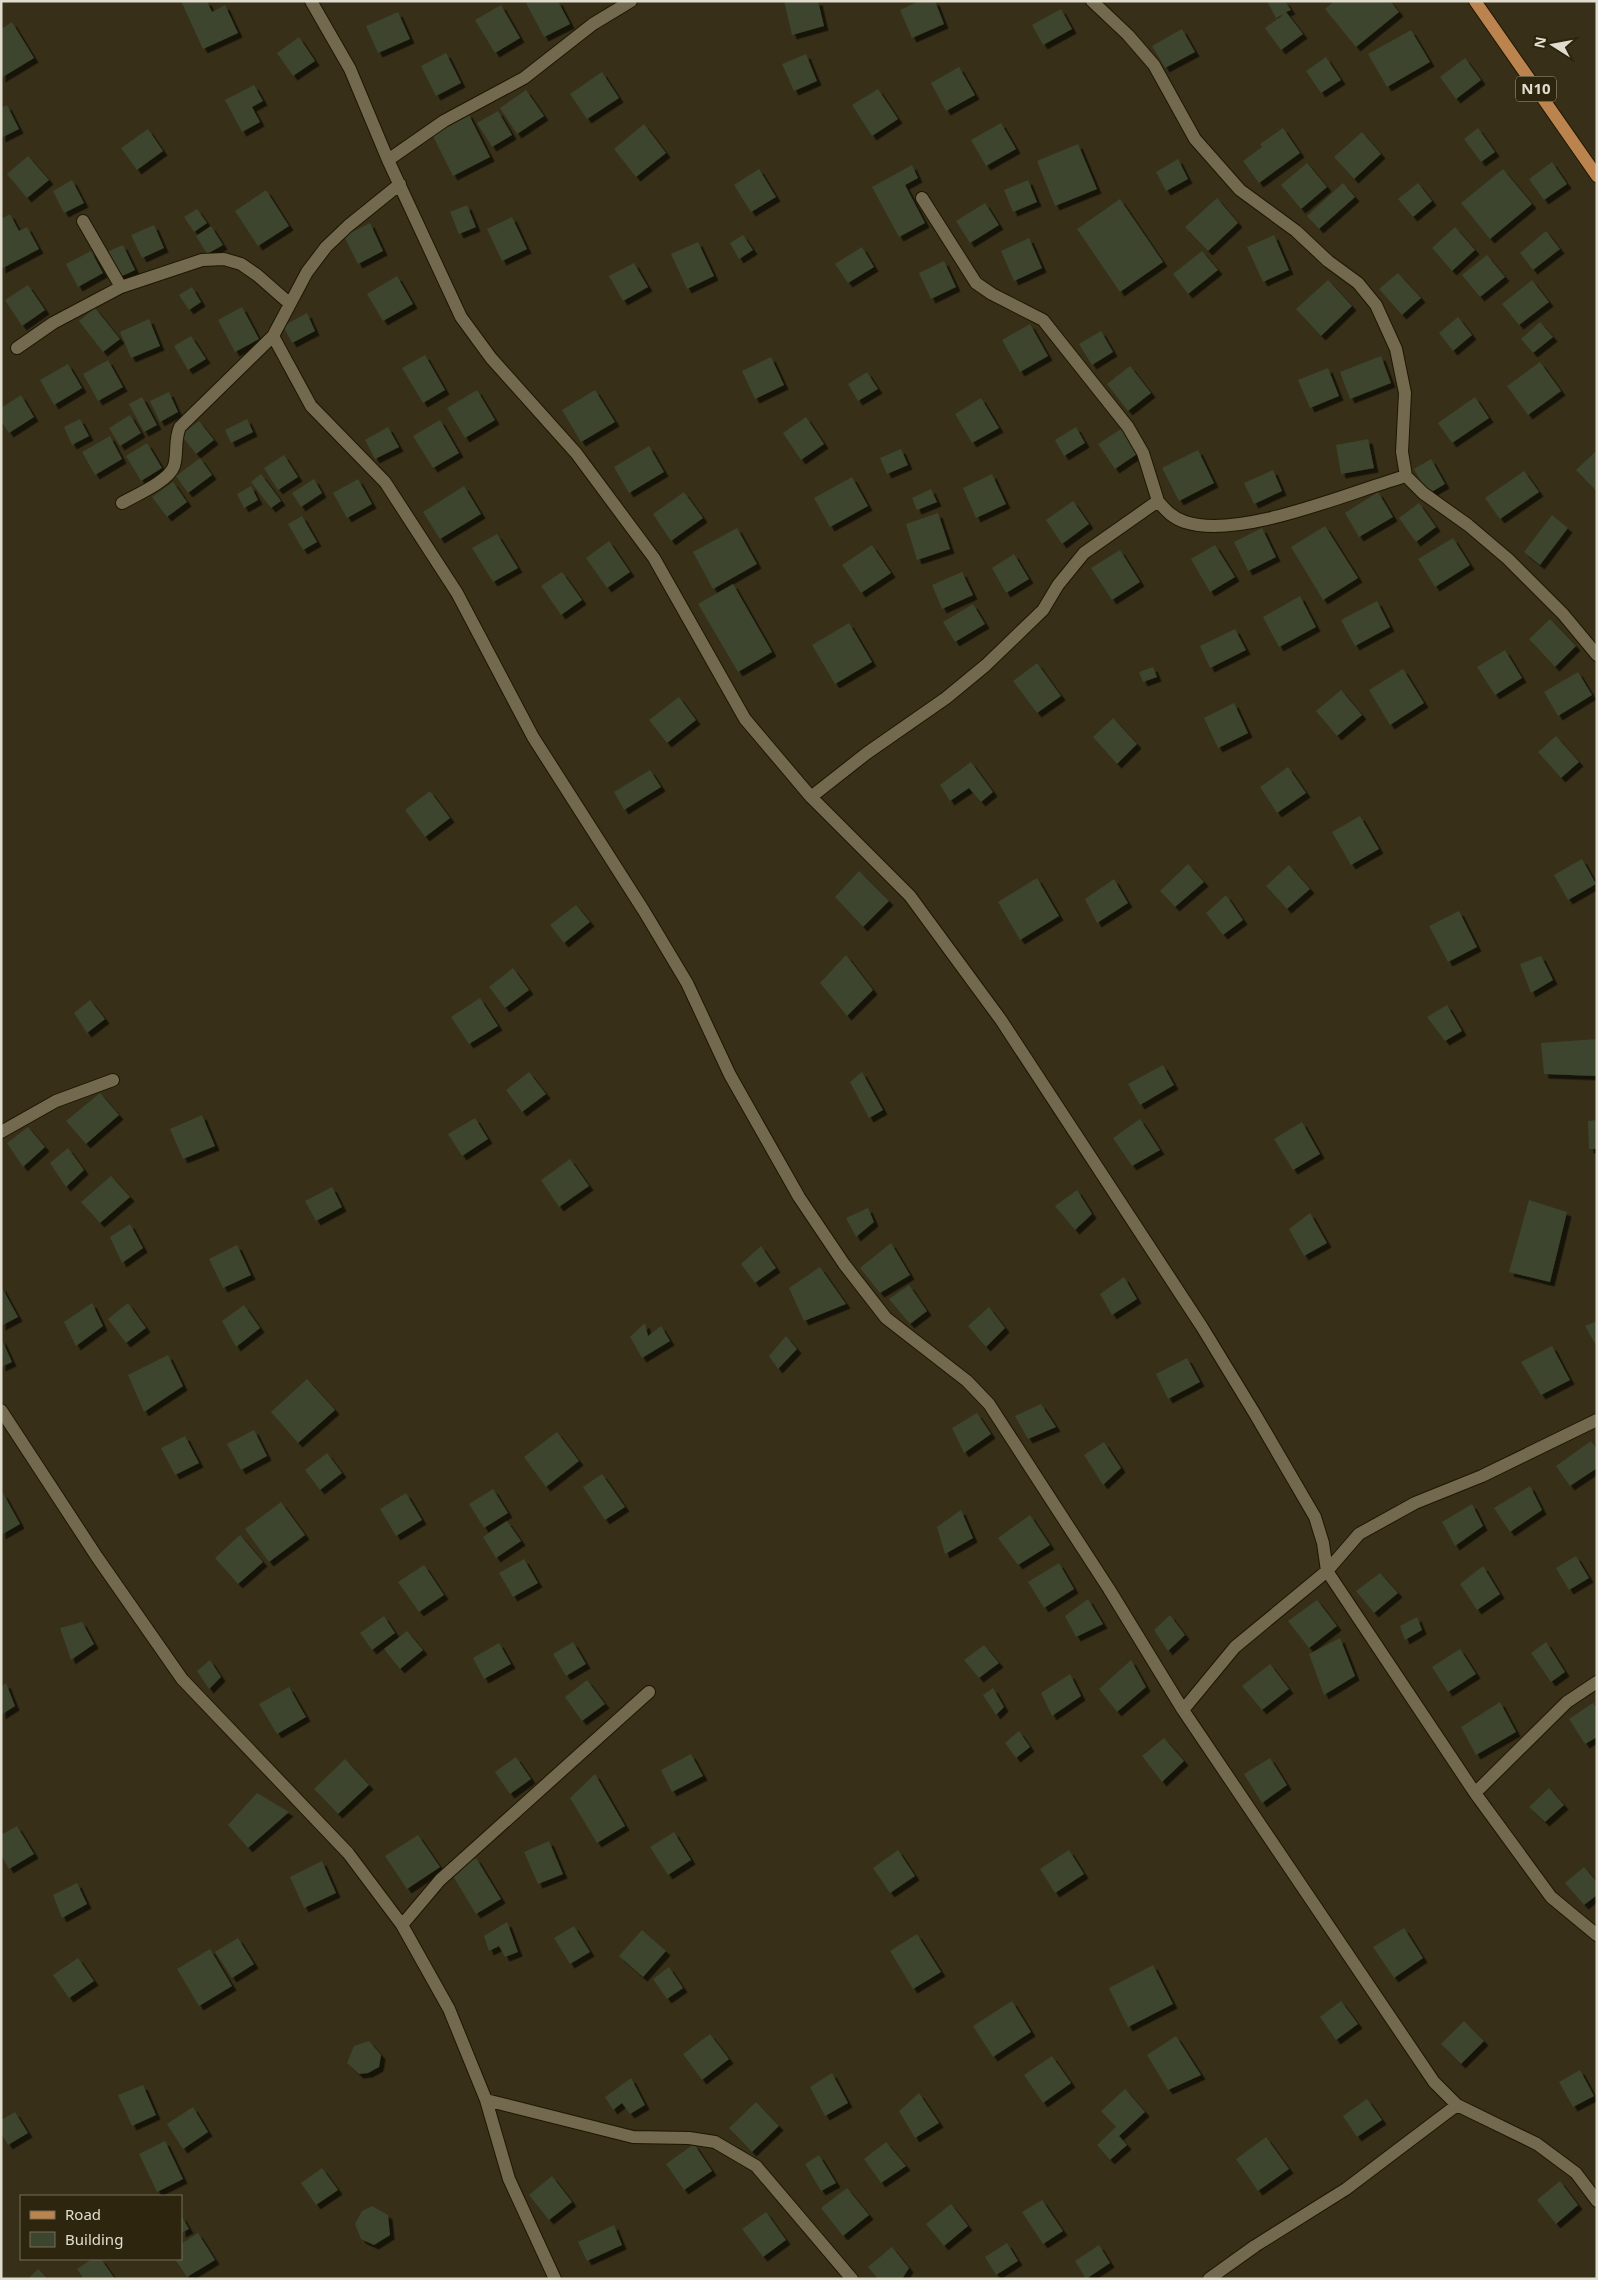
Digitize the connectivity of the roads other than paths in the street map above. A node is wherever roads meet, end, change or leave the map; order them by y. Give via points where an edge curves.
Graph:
1 (310, 1) edge
2 (631, 1) edge
3 (1092, 1) edge
4 (1475, 1) edge
5 (388, 160) junction
6 (1597, 176) edge
7 (400, 184) junction
8 (922, 198) dead end
9 (83, 221) dead end
10 (121, 288) junction
11 (289, 303) junction
12 (273, 336) junction
13 (17, 348) dead end
14 (1406, 476) junction
15 (1158, 501) junction
16 (122, 502) dead end
17 (1597, 655) edge
18 (811, 797) junction
19 (113, 1080) dead end
20 (1, 1132) edge
21 (1, 1410) edge
22 (1597, 1420) edge
23 (1327, 1571) junction
24 (1597, 1682) edge
25 (649, 1692) dead end
26 (1183, 1710) junction
27 (1475, 1794) junction
28 (402, 1925) junction
29 (1597, 1935) edge
30 (486, 2100) junction
31 (1457, 2105) junction
32 (1597, 2200) edge
33 (555, 2279) edge
34 (852, 2279) edge
35 (1209, 2279) edge

1 - 5 street via 350,70
2 - 5 street via 593,24 524,78 444,121
3 - 14 street via 1154,65 1195,139 1240,190 1358,283 1376,306 1396,349 1405,393 1402,452
4 - 6 main road, N10
5 - 7 street
7 - 11 street via 326,247
7 - 18 street via 461,317 491,358 576,453 654,558 745,719
8 - 15 street via 976,283 1043,320 1128,427 1143,453
9 - 10 street
10 - 11 street via 202,260 224,259 241,264 258,275
10 - 13 street via 53,323
11 - 12 street
12 - 16 street via 180,427 175,437 174,466 168,476
12 - 26 street via 311,406 384,482 457,593 533,737 687,983 730,1075 799,1197 844,1264 886,1318 967,1381 989,1404
14 - 15 street via 1291,512 1211,526 1185,522 1170,515
14 - 17 street via 1508,559 1563,614
15 - 18 street via 1084,553 1043,610 986,665
18 - 23 street via 910,896 1001,1020 1255,1414 1315,1517
19 - 20 street via 56,1100
21 - 28 street via 97,1557 182,1678 348,1853
22 - 23 street via 1482,1476 1415,1503 1359,1534
23 - 26 street via 1235,1647
23 - 27 street
24 - 27 street via 1566,1702
25 - 28 street via 440,1880
26 - 31 street via 1434,2082
27 - 29 street via 1551,1897
28 - 30 street via 448,2009
30 - 33 street via 509,2179
30 - 34 street via 633,2137 715,2142 756,2166
31 - 32 street via 1537,2144 1576,2173
31 - 35 street via 1346,2189

